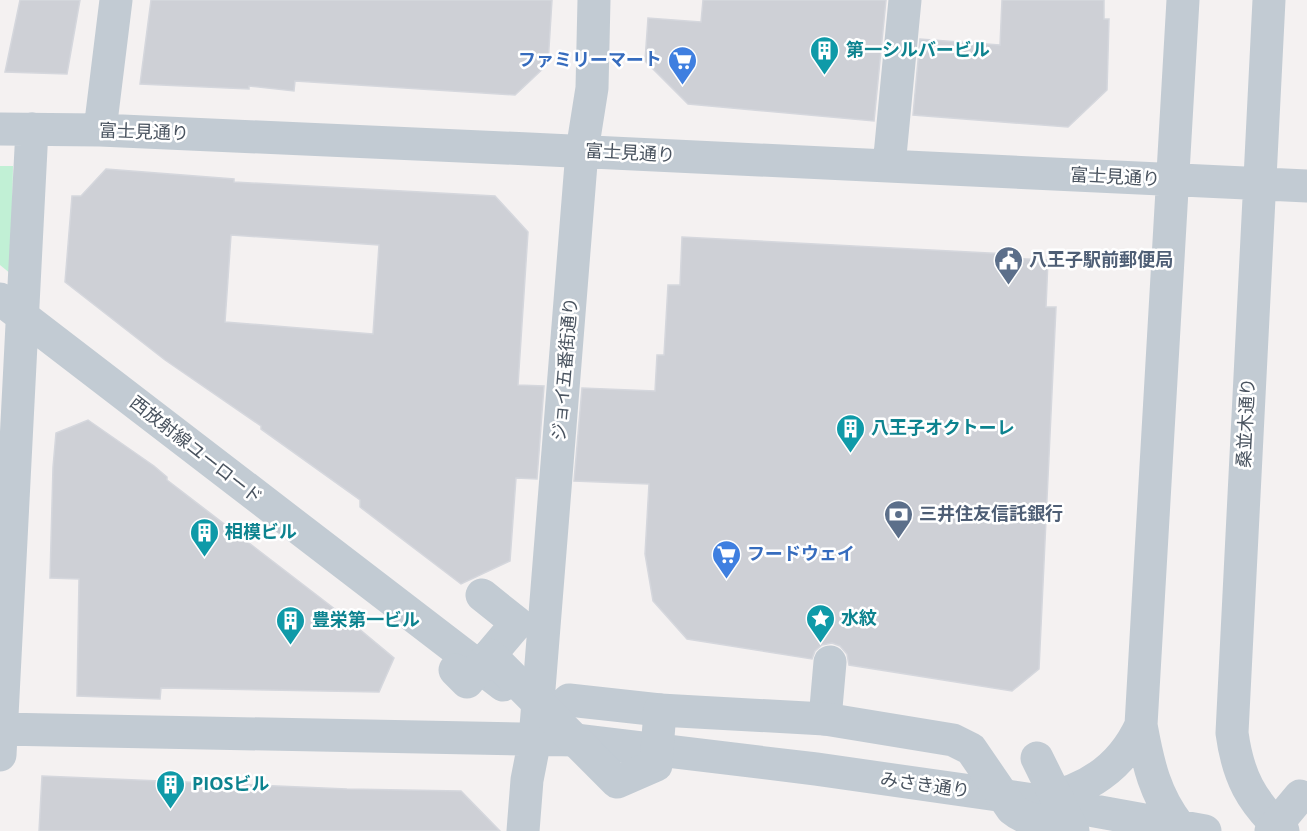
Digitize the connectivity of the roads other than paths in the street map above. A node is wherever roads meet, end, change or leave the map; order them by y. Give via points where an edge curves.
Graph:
1 (116, 0) edge
2 (594, 0) edge
3 (905, 0) edge
4 (1183, 0) edge
5 (1269, 0) edge
6 (0, 129) edge
7 (32, 129) junction
8 (100, 130) junction
9 (582, 151) junction
10 (889, 166) junction
11 (1172, 180) junction
12 (1260, 184) junction
13 (1307, 186) edge
14 (11, 308) edge
15 (482, 595) dead end
16 (496, 640) junction
17 (830, 662) dead end
18 (455, 670) dead end
19 (507, 688) dead end
20 (660, 710) junction
21 (825, 719) junction
22 (1141, 725) junction
23 (543, 728) junction
24 (0, 738) edge
25 (1037, 758) dead end
26 (1300, 796) dead end
27 (1034, 800) junction
28 (1070, 826) edge
29 (1192, 829) edge
30 (524, 831) edge
31 (1126, 831) edge
32 (1271, 831) edge
33 (1283, 831) edge

1 - 8 street
2 - 9 street, ジョイ五番街通り via 592,88
3 - 10 street
4 - 11 street
5 - 12 street, 桑並木通り
6 - 7 street, 富士見通り
7 - 8 street, 富士見通り
7 - 14 street
8 - 9 street, 富士見通り
9 - 10 street, 富士見通り
9 - 23 street, ジョイ五番街通り
10 - 11 street, 富士見通り
11 - 12 street, 富士見通り
11 - 22 street
12 - 13 street, 富士見通り
12 - 33 street, 桑並木通り via 1232,733 1244,782 1260,808
14 - 19 street, 西放射線ユーロード
14 - 24 street
15 - 16 street via 517,622
16 - 18 street, bridge via 467,682
16 - 23 street, bridge
17 - 21 street
20 - 21 street, bridge
20 - 23 street via 569,700
20 - 23 street, bridge via 656,765 617,782
21 - 28 street, bridge via 965,745 1022,817
22 - 27 street via 1128,751 1089,784 1061,796
22 - 29 street via 1153,782 1163,805
23 - 24 street, みさき通り
23 - 27 street, みさき通り via 575,740
23 - 30 street, ジョイ五番街通り via 526,780
25 - 28 street, bridge
26 - 32 street, bridge
27 - 29 street, みさき通り
28 - 31 street

